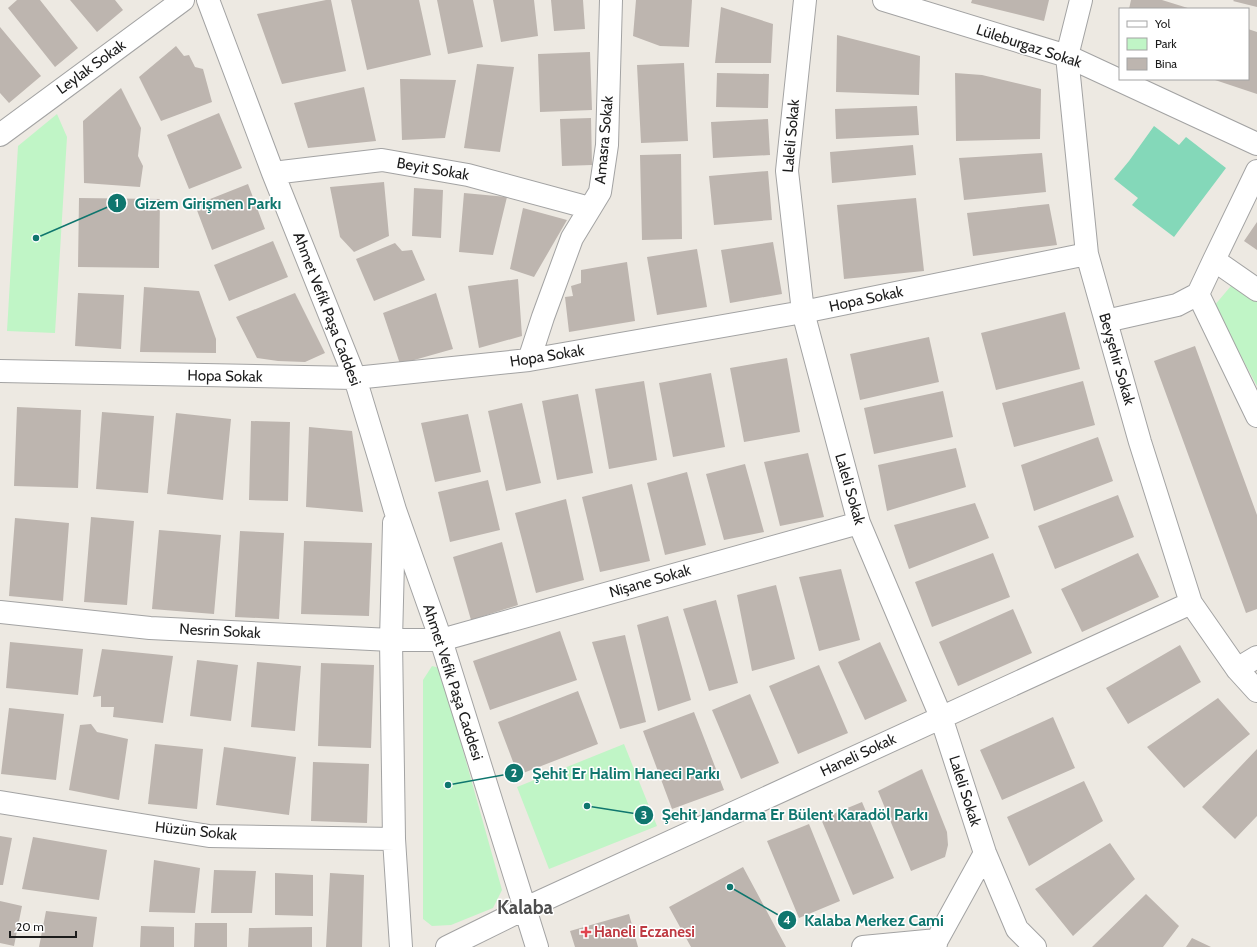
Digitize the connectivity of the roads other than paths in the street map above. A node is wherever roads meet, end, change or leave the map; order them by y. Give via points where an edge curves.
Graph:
1 (183, 0) edge
2 (208, 0) edge
3 (611, 0) edge
4 (805, 0) edge
5 (884, 0) edge
6 (1081, 0) edge
7 (1067, 56) junction
8 (1, 131) edge
9 (1257, 144) edge
10 (1257, 171) edge
11 (273, 173) junction
12 (590, 208) junction
13 (1087, 254) junction
14 (1214, 260) junction
15 (1257, 290) edge
16 (1198, 294) junction
17 (803, 312) junction
18 (1106, 321) junction
19 (529, 360) junction
20 (0, 371) edge
21 (355, 378) junction
22 (1257, 416) edge
23 (395, 510) junction
24 (859, 523) junction
25 (1191, 603) junction
26 (0, 612) edge
27 (391, 640) junction
28 (441, 640) junction
29 (1257, 657) edge
30 (1237, 669) junction
31 (1257, 691) edge
32 (941, 717) junction
33 (0, 802) edge
34 (394, 840) junction
35 (985, 853) junction
36 (526, 908) junction
37 (936, 944) edge
38 (401, 947) edge
39 (447, 947) edge
40 (537, 947) edge
41 (863, 947) edge
42 (1035, 947) edge

1 - 8 street, Leylak Sokak
2 - 11 street, Ahmet Vefik Paşa Caddesi
3 - 12 street, Amasra Sokak via 607,145 600,192
4 - 17 street, Laleli Sokak via 787,171
5 - 7 street, Lüleburgaz Sokak
6 - 7 street, Beyşehir Sokak
7 - 9 street, Lüleburgaz Sokak
7 - 13 street, Beyşehir Sokak
10 - 14 street
11 - 12 street, Beyit Sokak via 382,160 468,175
11 - 21 street, Ahmet Vefik Paşa Caddesi
12 - 19 street, Amasra Sokak via 572,238 542,317
13 - 17 street, Hopa Sokak
13 - 18 street, Beyşehir Sokak
14 - 15 street
14 - 16 street
16 - 18 street via 1177,305
16 - 22 street
17 - 19 street, Hopa Sokak
17 - 24 street, Laleli Sokak
18 - 25 street, Beyşehir Sokak via 1140,442
19 - 21 street, Hopa Sokak
20 - 21 street, Hopa Sokak
21 - 23 street, Ahmet Vefik Paşa Caddesi
23 - 27 street, Ahmet Vefik Paşa Caddesi
23 - 28 street, Ahmet Vefik Paşa Caddesi
24 - 28 street, Nişane Sokak
24 - 32 street, Laleli Sokak
25 - 30 street, Beyşehir Sokak
25 - 32 street, Haneli Sokak
26 - 27 street, Nesrin Sokak via 150,628
27 - 28 street, Nesrin Sokak
27 - 34 street, Ahmet Vefik Paşa Caddesi
28 - 36 street, Ahmet Vefik Paşa Caddesi
29 - 30 street
30 - 31 street, Beyşehir Sokak
32 - 35 street, Laleli Sokak
32 - 36 street, Haneli Sokak
33 - 34 street, Hüzün Sokak via 209,836
34 - 38 street, Ahmet Vefik Paşa Caddesi
35 - 37 street
35 - 42 street, Laleli Sokak via 1017,929
36 - 39 street, Haneli Sokak
36 - 40 street, Ahmet Vefik Paşa Caddesi
37 - 41 street

